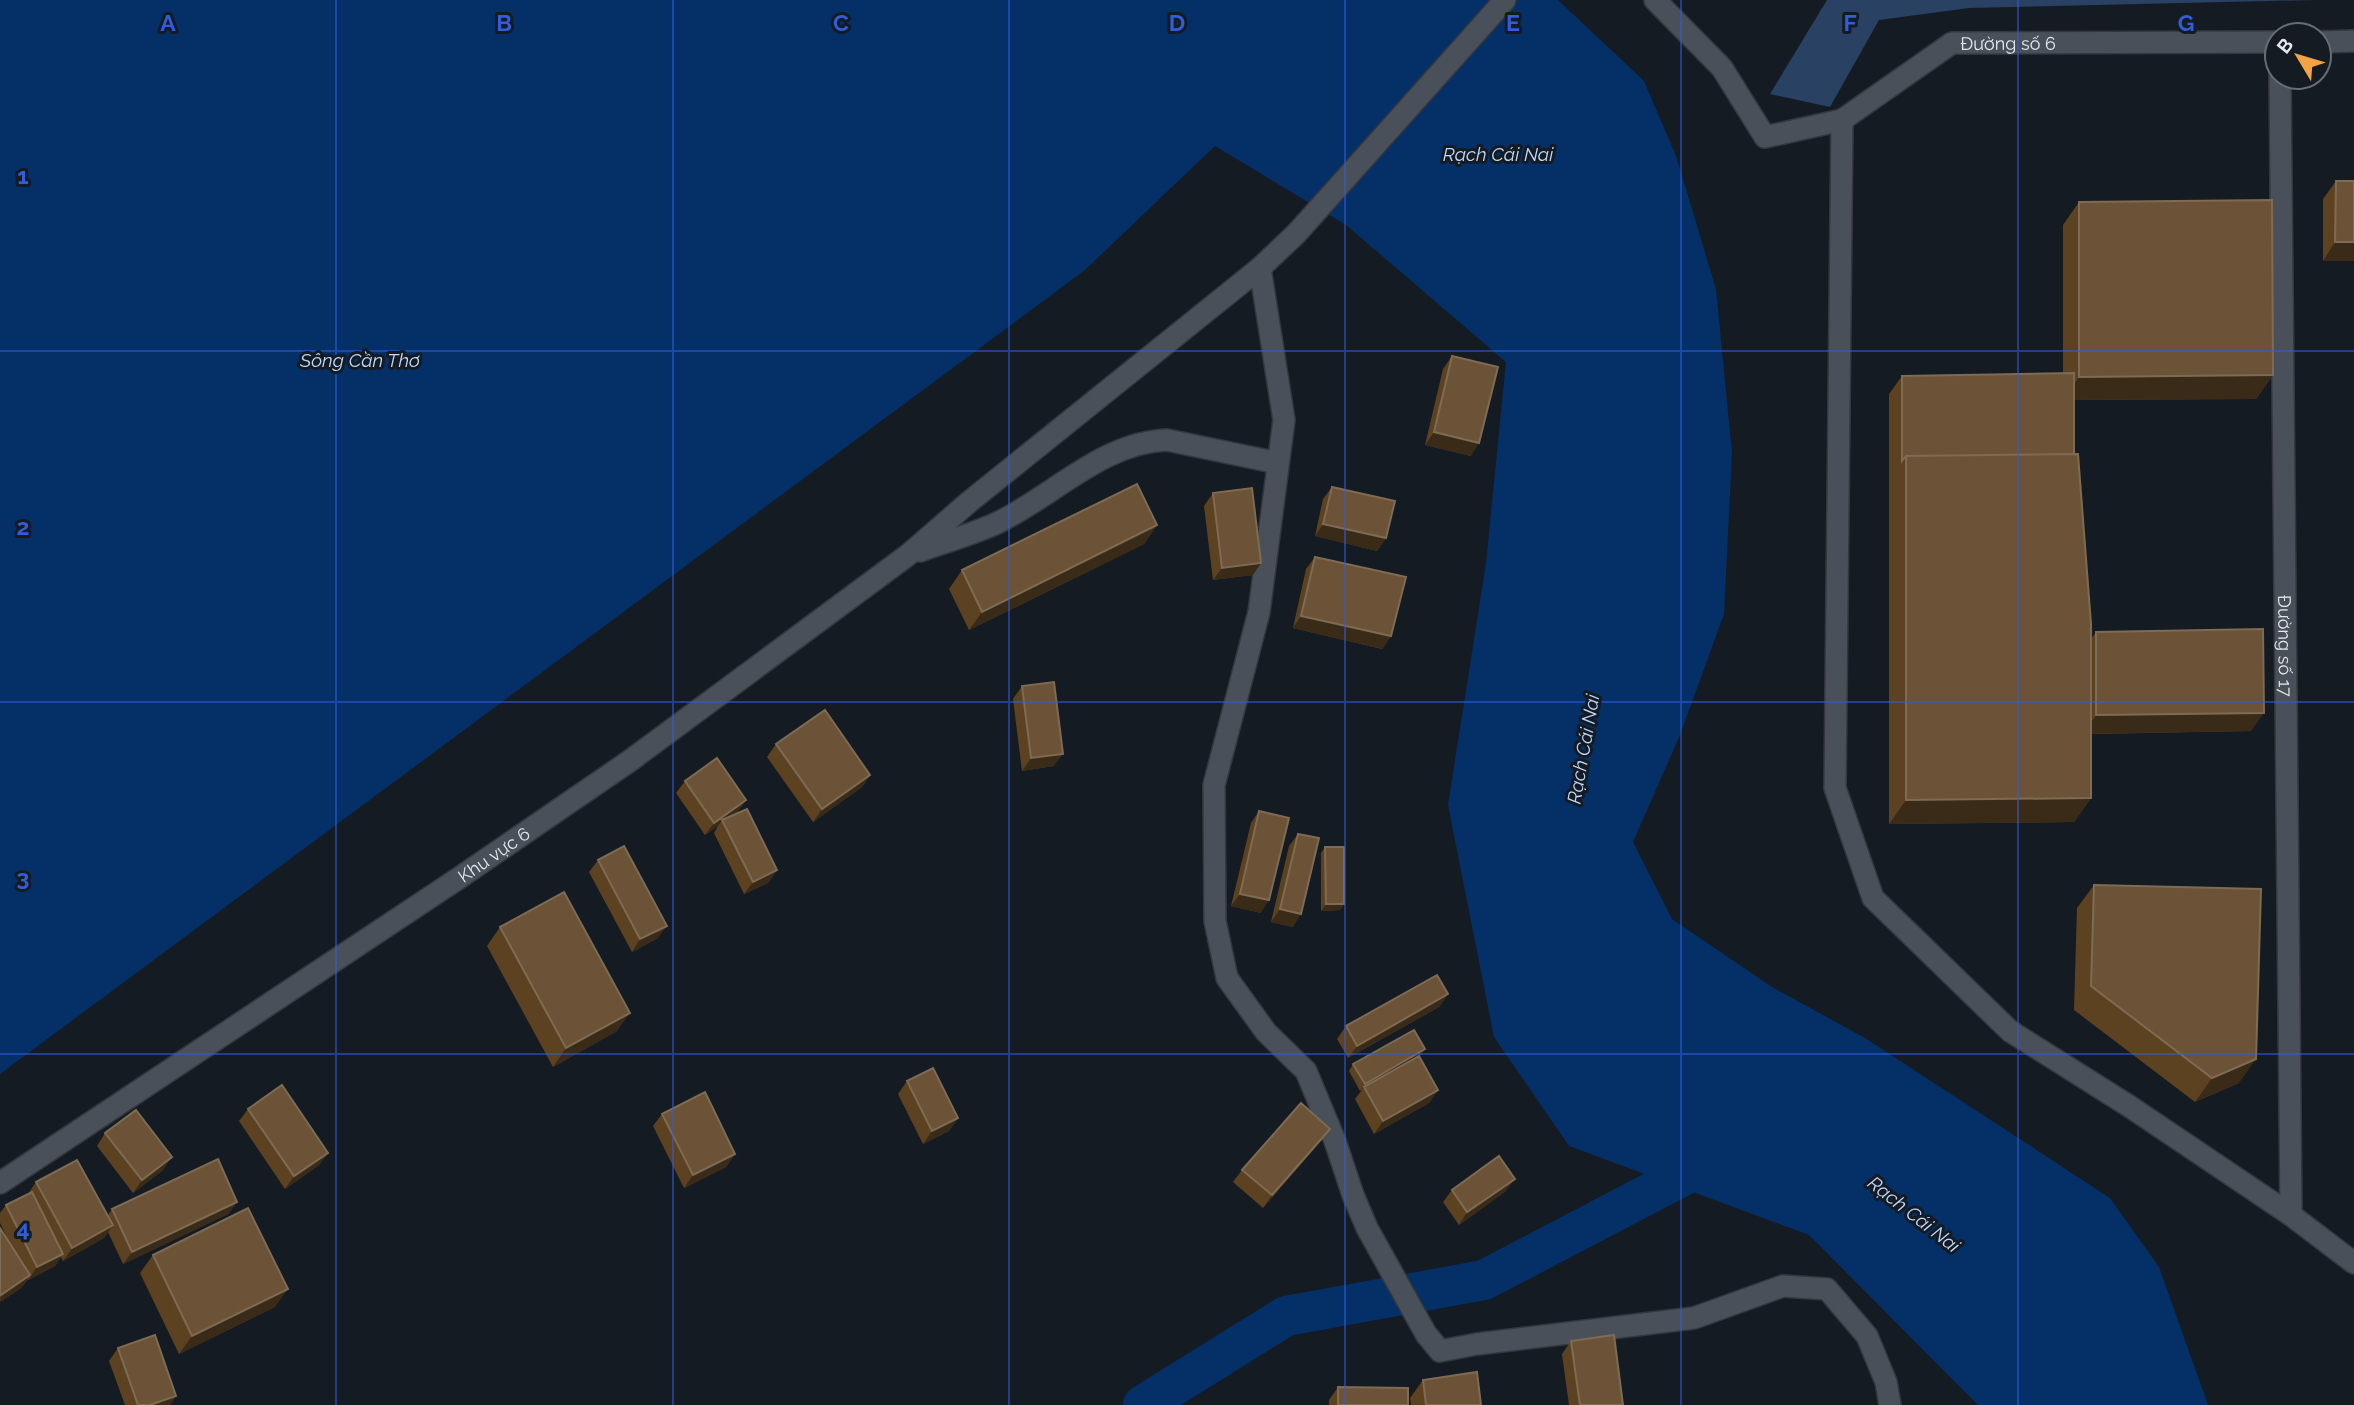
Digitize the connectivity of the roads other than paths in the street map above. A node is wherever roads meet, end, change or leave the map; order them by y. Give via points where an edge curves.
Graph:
1 (1505, 0) edge
2 (1656, 0) edge
3 (2354, 41) edge
4 (2263, 42) edge
5 (2333, 42) edge
6 (2280, 91) edge
7 (1842, 120) junction
8 (1260, 268) junction
9 (1278, 463) junction
10 (908, 555) junction
11 (0, 1183) edge
12 (2291, 1215) junction
13 (2354, 1263) edge
14 (1890, 1405) edge

1 - 8 street, Khu vực 6
2 - 7 street, Đường số 6 via 1722,68 1765,137
3 - 5 street
4 - 7 street, Đường số 6 via 1952,43
6 - 12 street, Đường số 17
7 - 12 street via 1835,788 1873,898 2010,1031
8 - 9 street via 1284,420
8 - 10 street, Khu vực 6
9 - 10 street via 1157,440 1100,461 997,523
9 - 14 street via 1259,612 1214,785 1215,921 1227,978 1266,1032 1306,1072 1367,1228 1426,1334 1440,1351 1694,1318 1783,1286 1827,1289 1867,1336
10 - 11 street, Khu vực 6 via 631,760
12 - 13 street

